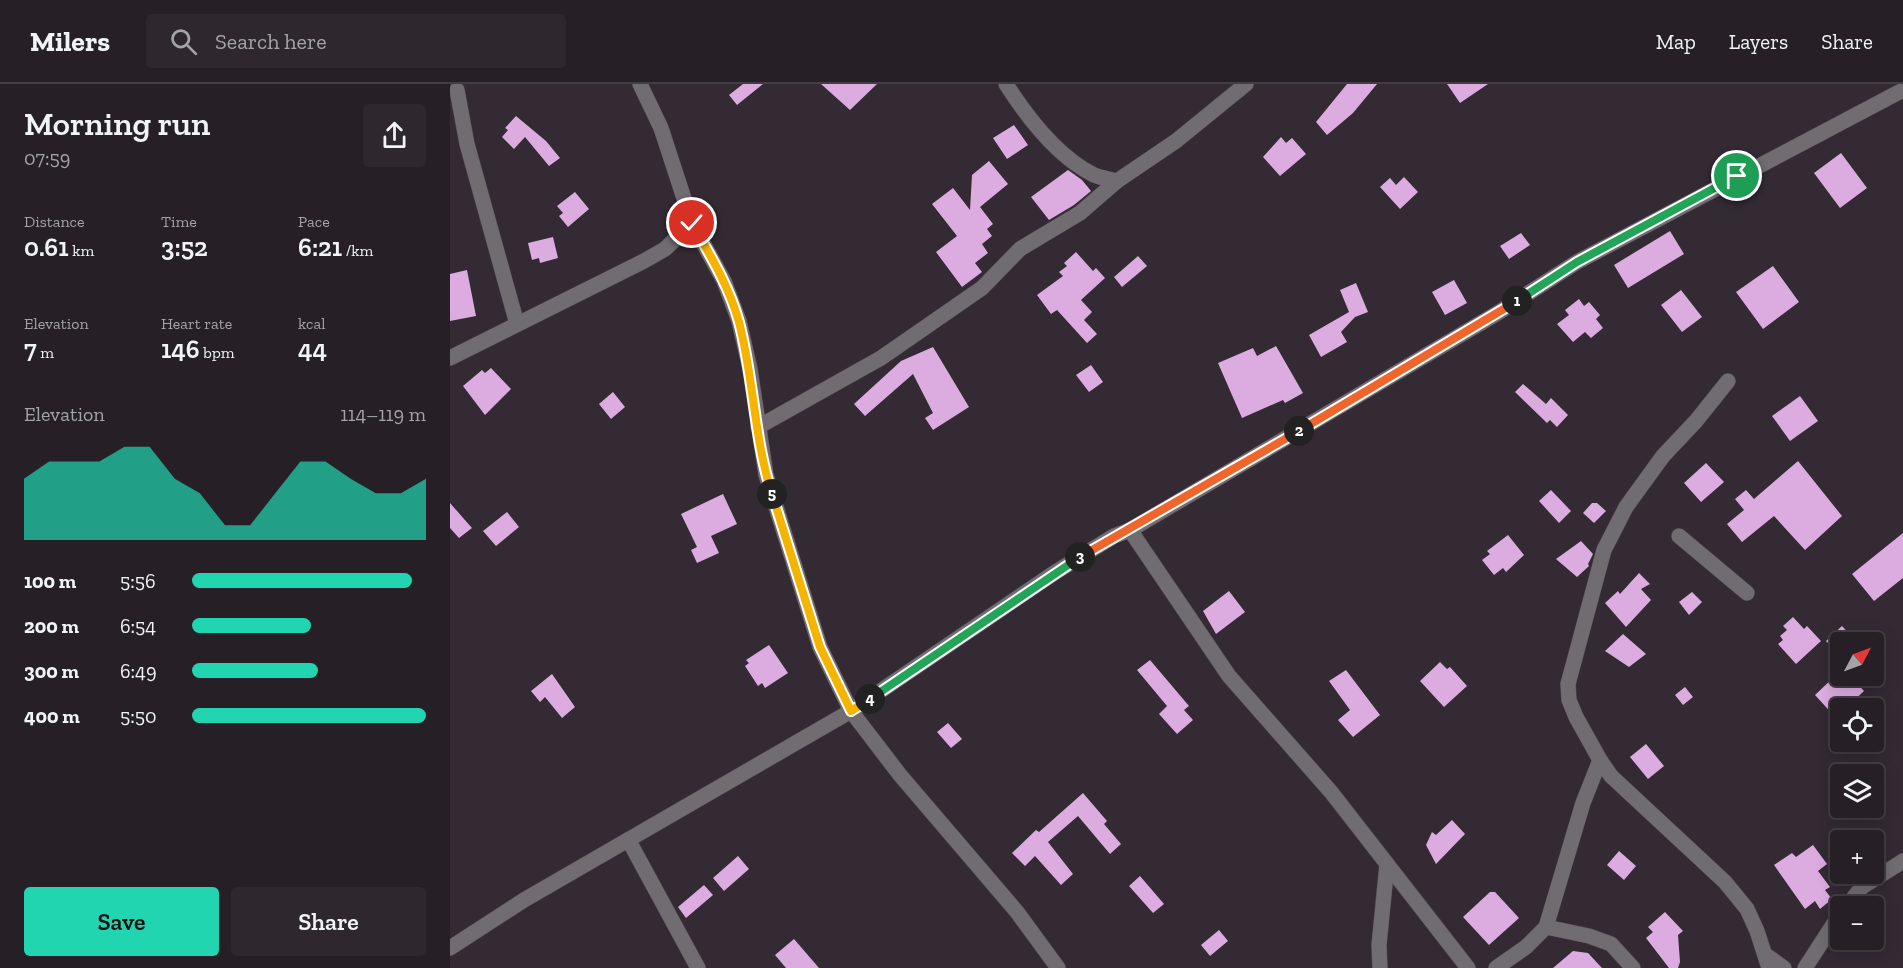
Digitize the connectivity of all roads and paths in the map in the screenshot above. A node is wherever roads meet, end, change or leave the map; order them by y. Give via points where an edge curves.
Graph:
1 (472, 84) edge
2 (640, 84) edge
3 (1006, 84) edge
4 (1246, 84) edge
5 (1903, 90) edge
6 (454, 92) edge
7 (1117, 181) junction
8 (692, 223) junction
9 (517, 324) junction
10 (450, 358) edge
11 (1728, 381) dead end
12 (758, 427) junction
13 (1130, 531) junction
14 (1679, 536) dead end
15 (1747, 593) dead end
16 (851, 711) junction
17 (1600, 760) junction
18 (629, 841) junction
19 (1903, 861) edge
20 (1387, 864) junction
21 (1855, 896) edge
22 (1546, 927) junction
23 (1830, 930) edge
24 (450, 948) edge
25 (1767, 962) edge
26 (696, 967) edge
27 (1058, 968) edge
28 (1380, 968) edge
29 (1468, 968) edge
30 (1496, 968) edge
31 (1633, 968) edge
32 (1784, 968) edge
33 (1805, 968) edge

1 - 6 street
2 - 8 street via 661,128
3 - 7 street via 1021,109 1072,160 1095,176
4 - 7 street via 1176,141
5 - 13 street via 1577,262
6 - 9 street
7 - 12 street via 1080,213 1020,249 982,288 881,358
8 - 9 street via 665,249
8 - 12 street via 724,281 738,321
9 - 10 street
11 - 17 street via 1663,456 1626,507 1604,550 1569,684 1569,700
12 - 16 street via 766,475 820,647
13 - 16 street via 1114,536 1054,573
13 - 20 street via 1229,676 1331,792
14 - 15 street
16 - 18 street
16 - 27 street via 1017,912
17 - 22 street
17 - 25 street via 1611,776 1725,882 1746,909
18 - 24 street via 524,900
18 - 26 street
19 - 21 street via 1862,887
20 - 28 street
20 - 29 street
22 - 30 street
22 - 31 street via 1611,944
23 - 33 street
25 - 32 street

